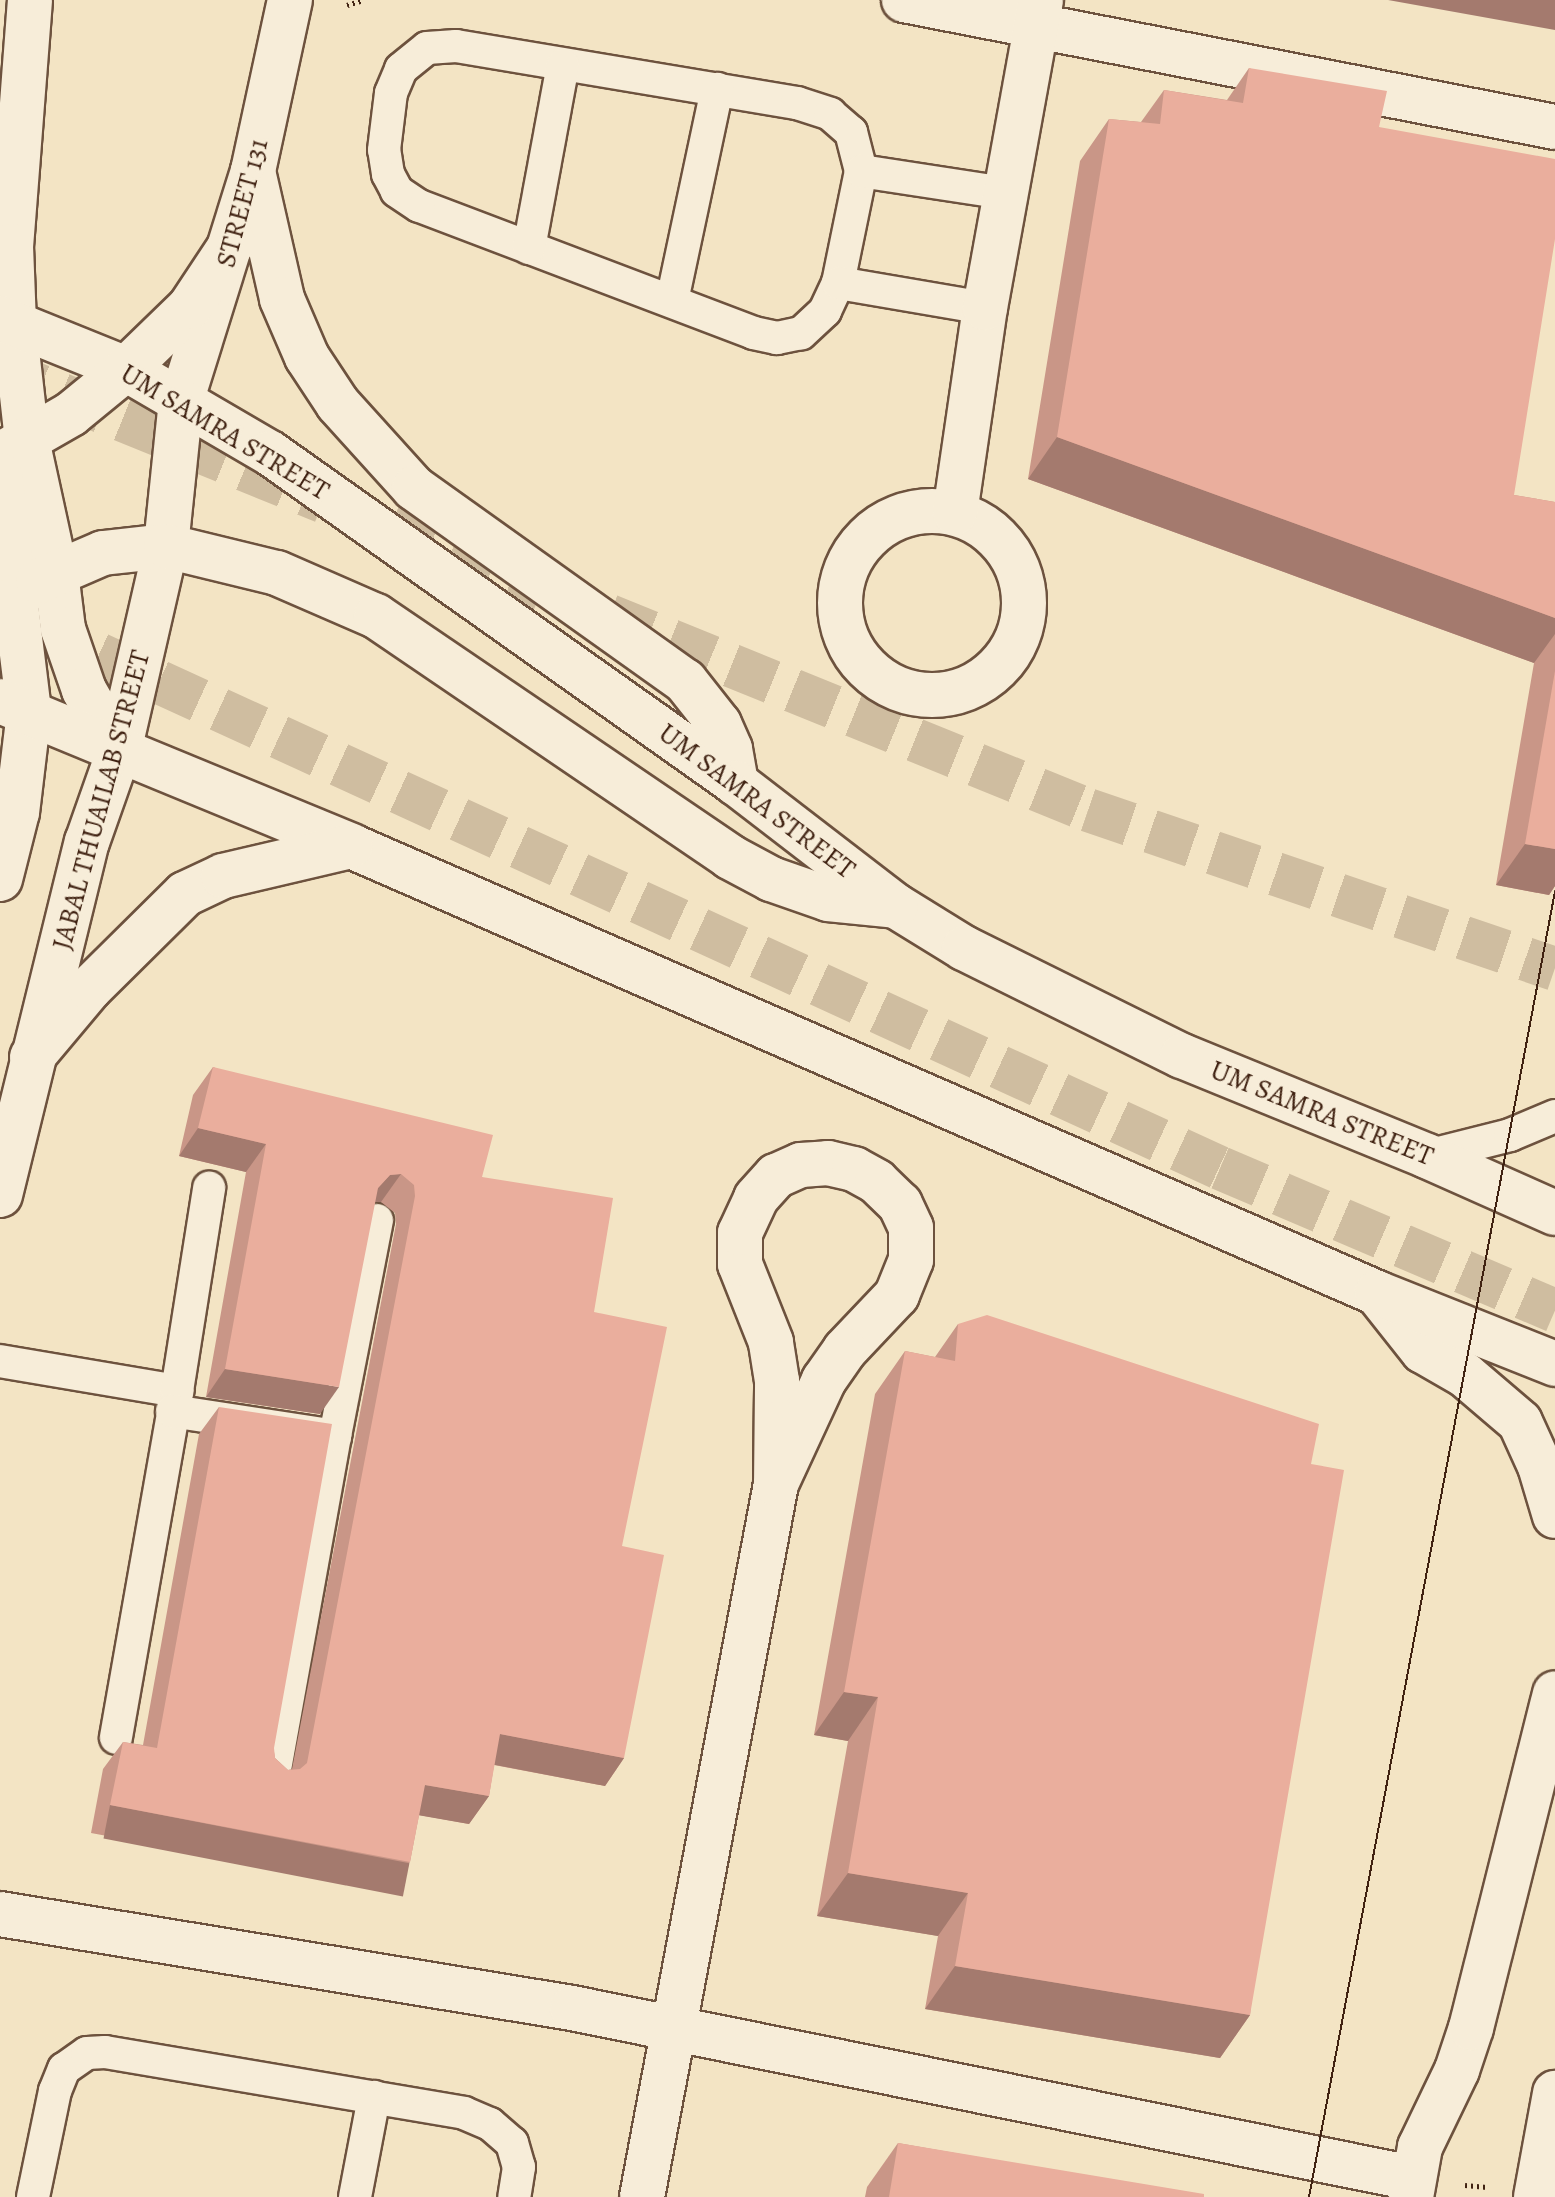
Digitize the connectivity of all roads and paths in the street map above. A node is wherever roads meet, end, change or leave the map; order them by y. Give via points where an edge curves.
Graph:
1 (30, 0) edge
2 (290, 0) edge
3 (363, 0) edge
4 (904, 0) edge
5 (347, 5) dead end
6 (1038, 12) edge
7 (563, 65) junction
8 (717, 89) junction
9 (1555, 127) edge
10 (253, 171) junction
11 (861, 171) junction
12 (1005, 193) junction
13 (233, 242) junction
14 (529, 248) junction
15 (838, 283) junction
16 (672, 301) junction
17 (985, 308) junction
18 (7, 321) edge
19 (126, 369) junction
20 (181, 402) junction
21 (13, 447) edge
22 (0, 475) edge
23 (955, 513) junction
24 (166, 546) junction
25 (56, 573) junction
26 (7, 603) edge
27 (14, 706) edge
28 (119, 751) junction
29 (736, 783) junction
30 (351, 846) junction
31 (0, 879) edge
32 (896, 906) junction
33 (32, 1057) junction
34 (1555, 1116) edge
35 (1427, 1156) junction
36 (209, 1188) dead end
37 (0, 1195) edge
38 (1555, 1213) edge
39 (377, 1220) edge
40 (1377, 1293) junction
41 (0, 1361) edge
42 (1555, 1364) edge
43 (174, 1401) junction
44 (335, 1436) junction
45 (776, 1484) junction
46 (1555, 1516) edge
47 (1555, 1693) edge
48 (116, 1738) dead end
49 (273, 1779) edge
50 (0, 1914) edge
51 (673, 2028) junction
52 (1555, 2093) edge
53 (374, 2097) junction
54 (1412, 2187) edge
55 (33, 2197) edge
56 (355, 2197) edge
57 (514, 2197) edge
58 (642, 2197) edge
59 (1536, 2197) edge

1 - 18 street
2 - 10 street, STREET 131
3 - 5 path
4 - 6 street
6 - 9 street
6 - 12 street
7 - 8 lane
7 - 14 lane
7 - 14 lane via 456,46 427,48 401,69 391,93 384,150 397,191 419,206
8 - 11 lane via 830,114 851,132
8 - 16 lane
10 - 13 street, STREET 131
10 - 29 street via 282,299 307,357 338,404 414,488 685,681 719,724
11 - 12 lane
11 - 15 lane
12 - 17 street
13 - 19 street via 190,307
13 - 20 street, STREET 131
14 - 16 lane
15 - 16 lane via 825,311 801,333 777,338
15 - 17 lane
17 - 23 street
18 - 19 street, UM SAMRA STREET
18 - 21 street
19 - 20 street, UM SAMRA STREET
19 - 21 street via 71,414
20 - 24 street, JABAL THUAILAB STREET
20 - 29 street, UM SAMRA STREET via 270,453
21 - 25 street
22 - 26 street
23 - 23 street via 903,515 879,527 847,567 840,606 849,645 884,683 909,693 935,697 985,680 1017,639 1024,600 1015,561 980,523
24 - 25 street via 103,553
24 - 28 street, JABAL THUAILAB STREET
24 - 32 street via 277,573 376,616 730,857 771,879 828,899
25 - 26 street
25 - 28 street via 63,629 78,675
26 - 27 street
27 - 28 street
27 - 31 street via 17,812
28 - 30 street
28 - 33 street, JABAL THUAILAB STREET via 87,842
29 - 32 street, UM SAMRA STREET
30 - 33 street via 223,876 185,894 90,988
30 - 40 street
32 - 35 street, UM SAMRA STREET via 964,948 1182,1056
33 - 37 street, JABAL THUAILAB STREET
34 - 35 lane via 1510,1135
35 - 38 street, UM SAMRA STREET
36 - 43 lane
39 - 44 lane
40 - 42 street
40 - 46 street via 1423,1351 1465,1375 1520,1422
41 - 43 lane
43 - 44 lane
43 - 48 lane
44 - 49 lane
45 - 45 street via 824,1380 897,1295 911,1260 911,1228 900,1204 877,1182 828,1163 801,1165 776,1176 756,1198 740,1233 740,1264 758,1306 777,1381
45 - 51 street
47 - 54 street via 1471,2028 1420,2147
50 - 51 street
51 - 54 street
51 - 58 street
52 - 59 street
53 - 55 lane via 87,2053 64,2069 55,2091
53 - 56 lane
53 - 57 lane via 464,2113 490,2124 512,2143 519,2167

